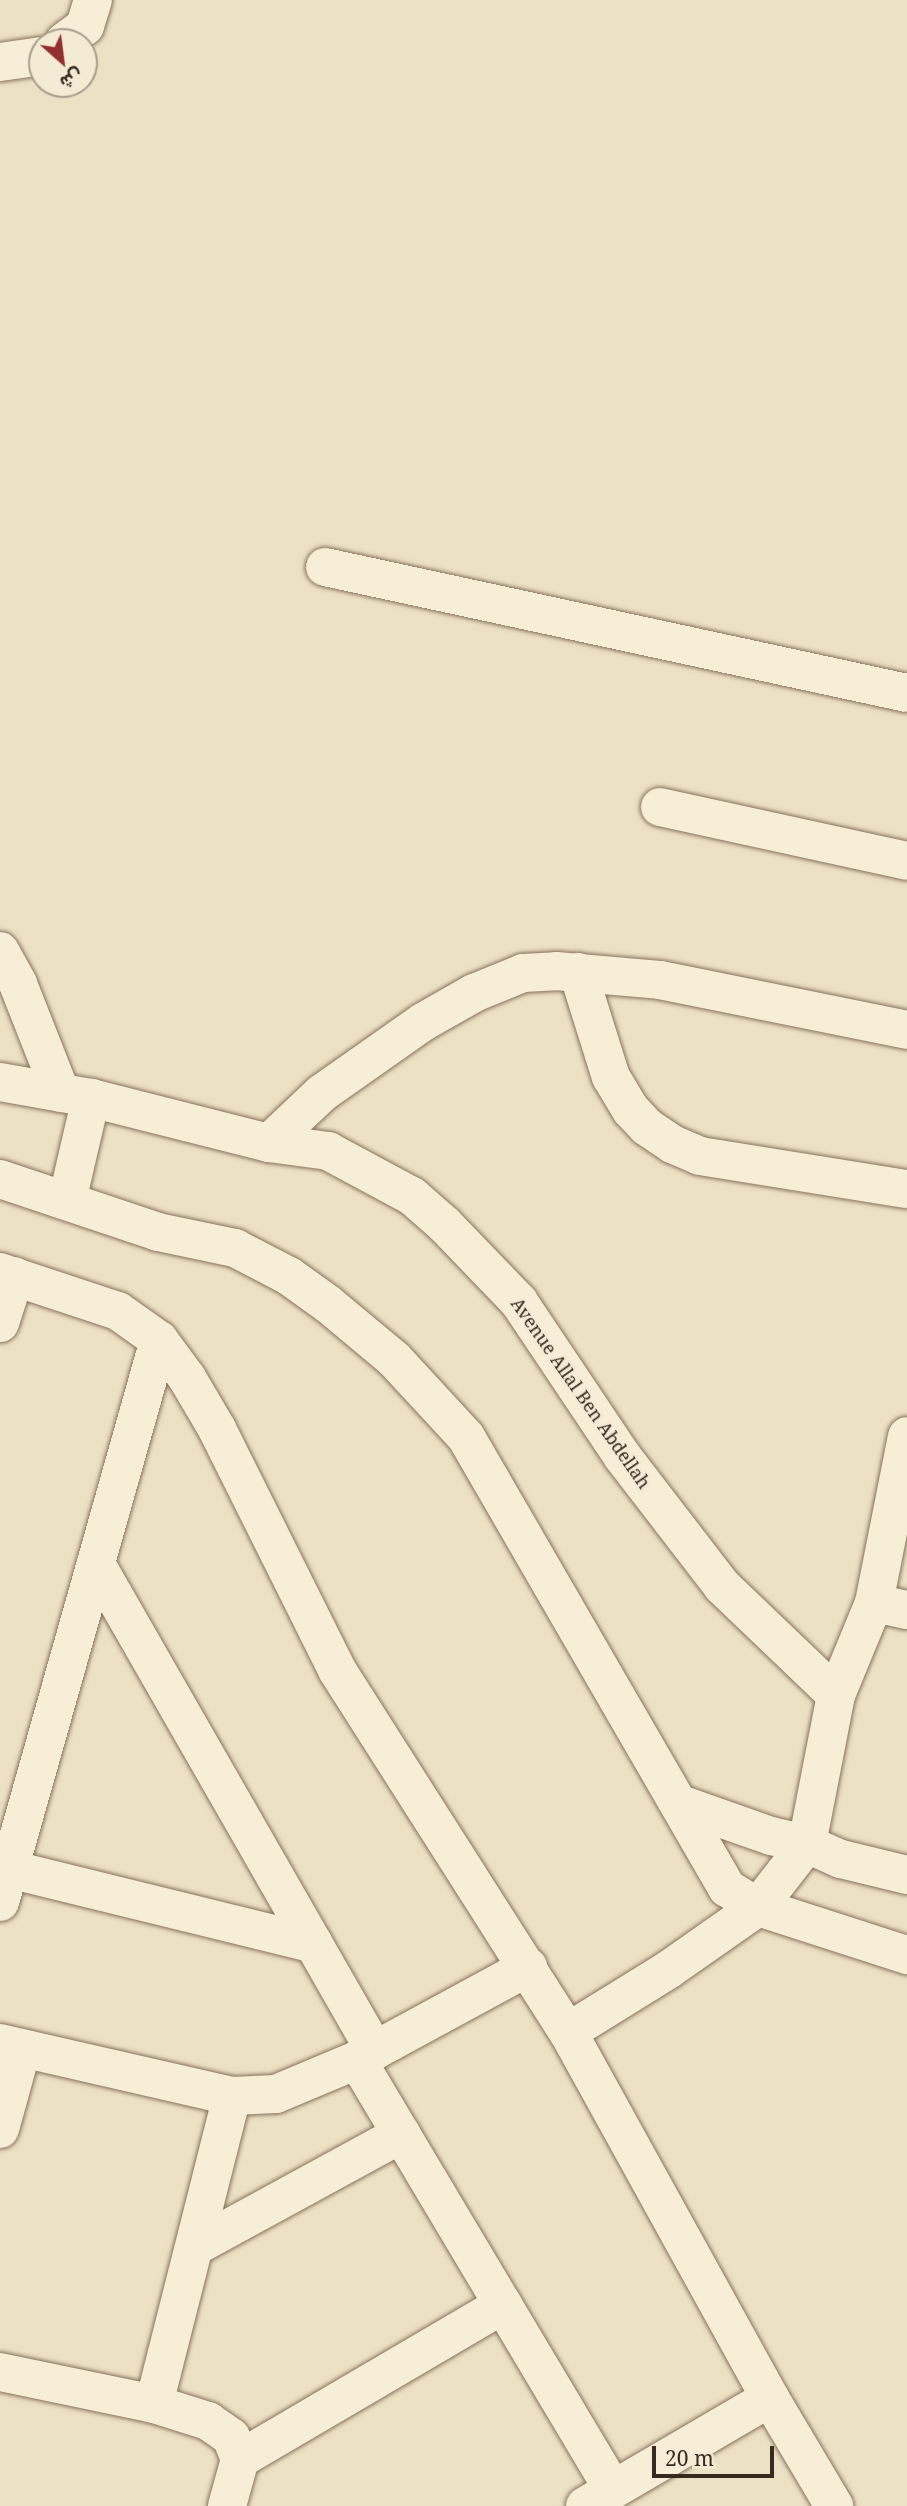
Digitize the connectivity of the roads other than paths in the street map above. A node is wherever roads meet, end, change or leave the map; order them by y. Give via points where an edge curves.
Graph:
1 (93, 0) edge
2 (82, 28) edge
3 (28, 58) edge
4 (0, 62) edge
5 (325, 567) dead end
6 (907, 693) edge
7 (660, 807) dead end
8 (907, 861) edge
9 (0, 951) edge
10 (578, 972) junction
11 (907, 1030) edge
12 (0, 1082) edge
13 (76, 1096) junction
14 (269, 1143) junction
15 (0, 1179) edge
16 (907, 1189) edge
17 (67, 1201) junction
18 (7, 1274) edge
19 (0, 1323) edge
20 (159, 1340) junction
21 (907, 1436) edge
22 (96, 1564) junction
23 (890, 1606) edge
24 (836, 1695) junction
25 (680, 1804) junction
26 (807, 1843) junction
27 (907, 1875) edge
28 (5, 1885) edge
29 (758, 1907) junction
30 (314, 1944) junction
31 (907, 1955) edge
32 (528, 1967) junction
33 (568, 2032) junction
34 (11, 2046) edge
35 (366, 2056) junction
36 (232, 2096) junction
37 (0, 2129) edge
38 (401, 2134) junction
39 (196, 2246) junction
40 (503, 2305) junction
41 (0, 2372) edge
42 (770, 2398) junction
43 (154, 2404) junction
44 (240, 2459) junction
45 (599, 2498) edge
46 (227, 2506) edge
47 (834, 2506) edge

1 - 2 street
3 - 4 street
5 - 6 street
7 - 8 street
9 - 13 street
10 - 11 street via 698,986
10 - 14 street via 523,973 474,993 354,1069
10 - 16 street via 611,1077 647,1128 700,1156
12 - 13 street, Avenue Allal Ben Abdellah
13 - 14 street, Avenue Allal Ben Abdellah
13 - 17 street
14 - 24 street, Avenue Allal Ben Abdellah via 328,1151 412,1196 445,1225 519,1302 622,1456 722,1586
15 - 17 street
17 - 25 street via 158,1232 235,1248 289,1276 394,1359 466,1437
18 - 19 street
18 - 20 street via 118,1311
20 - 22 street
20 - 32 street via 217,1429 338,1670
21 - 23 street
22 - 28 street
22 - 30 street
23 - 24 street
24 - 26 street
25 - 26 street via 771,1836
25 - 29 street via 727,1888
26 - 27 street via 841,1859
26 - 29 street
28 - 30 street
29 - 31 street
29 - 33 street
30 - 35 street
32 - 33 street
32 - 35 street
33 - 42 street
34 - 36 street
34 - 37 street
35 - 36 street via 276,2094
35 - 38 street
36 - 39 street
38 - 39 street
38 - 40 street
39 - 43 street
40 - 44 street
40 - 45 street
41 - 43 street
42 - 45 street
42 - 47 street
43 - 44 street via 208,2421 230,2437
44 - 46 street

